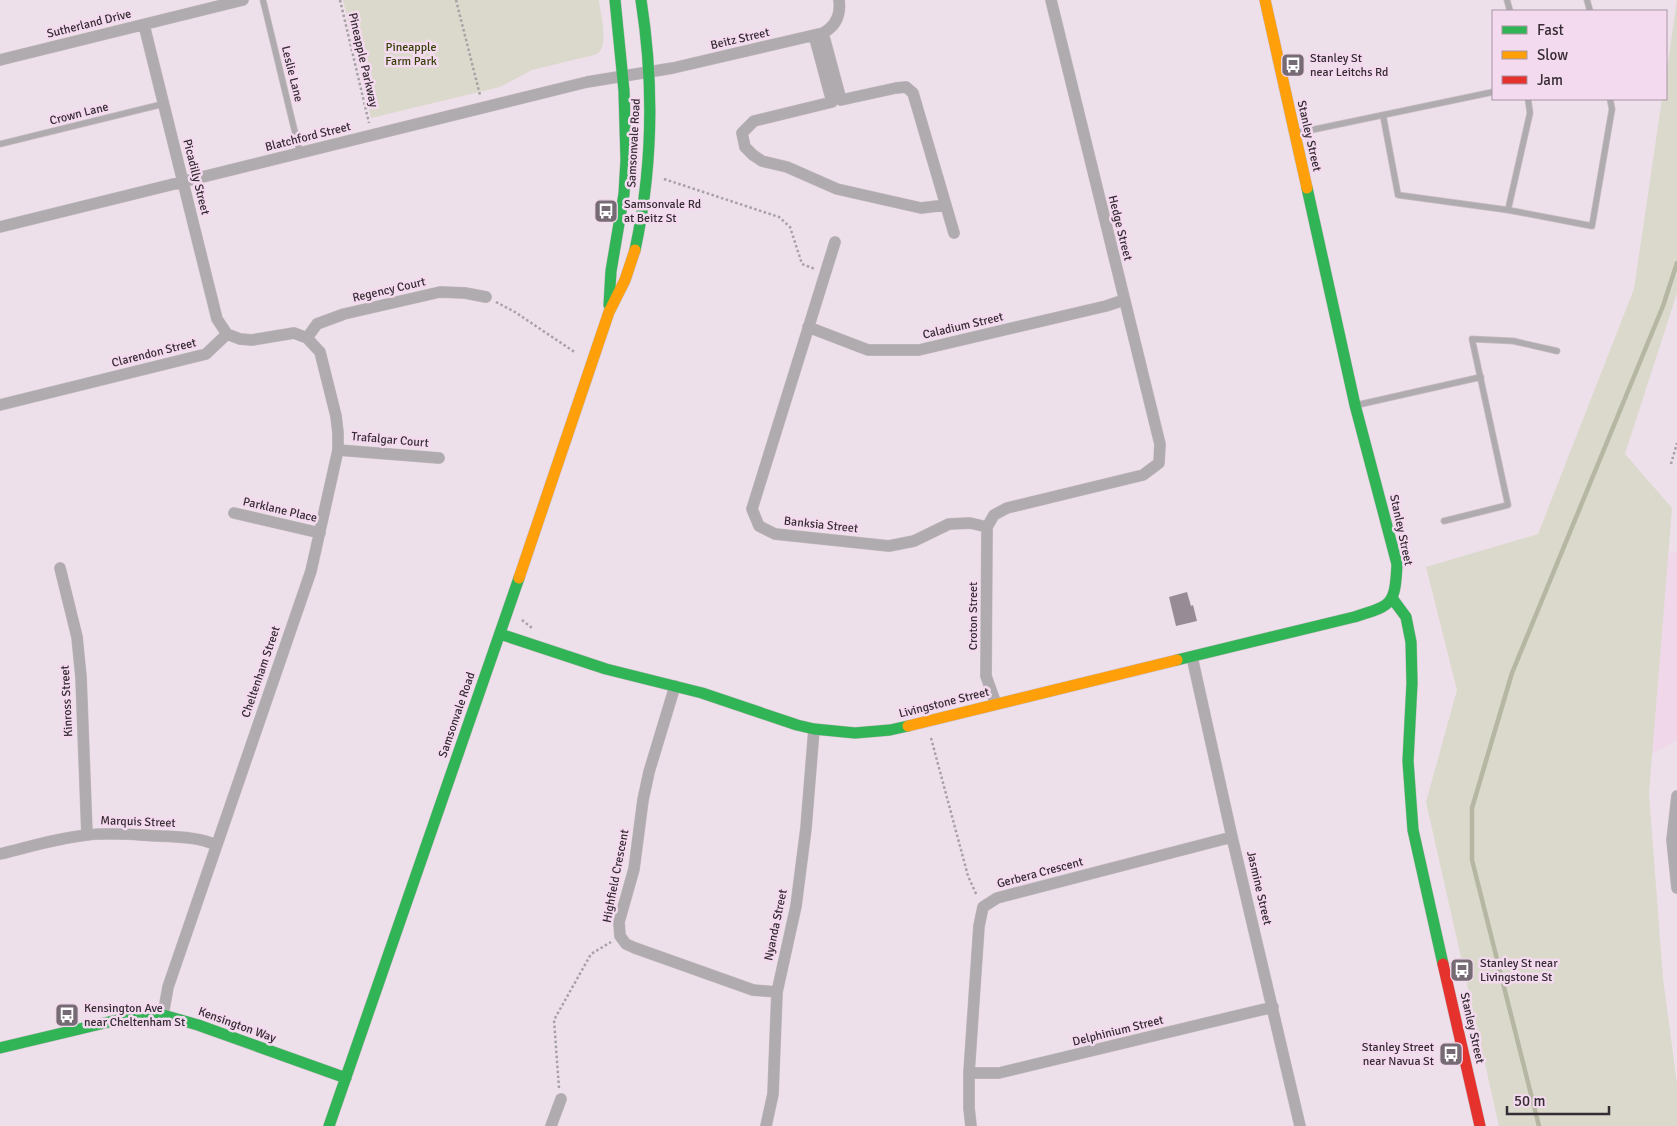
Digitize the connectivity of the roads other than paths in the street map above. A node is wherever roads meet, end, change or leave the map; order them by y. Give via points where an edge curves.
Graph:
1 (243, 0) edge
2 (263, 0) edge
3 (615, 0) edge
4 (641, 0) edge
5 (839, 0) edge
6 (1051, 0) edge
7 (1264, 0) edge
8 (144, 24) junction
9 (818, 34) junction
10 (0, 60) edge
11 (650, 72) junction
12 (624, 76) junction
13 (1492, 92) edge
14 (1528, 100) edge
15 (1610, 100) edge
16 (163, 104) junction
17 (1383, 115) junction
18 (1295, 134) junction
19 (0, 144) edge
20 (300, 153) junction
21 (182, 182) junction
22 (946, 204) junction
23 (1508, 210) junction
24 (0, 226) edge
25 (954, 234) dead end
26 (835, 242) dead end
27 (486, 297) road end
28 (1124, 300) junction
29 (609, 312) junction
30 (808, 327) junction
31 (227, 334) junction
32 (307, 338) junction
33 (1557, 351) dead end
34 (1482, 378) junction
35 (0, 405) edge
36 (1355, 405) junction
37 (338, 450) junction
38 (439, 458) dead end
39 (234, 513) dead end
40 (1444, 521) dead end
41 (987, 527) junction
42 (320, 533) junction
43 (60, 568) dead end
44 (1392, 598) junction
45 (500, 634) junction
46 (1192, 657) junction
47 (675, 686) junction
48 (996, 704) junction
49 (814, 729) junction
50 (1677, 796) edge
51 (87, 835) junction
52 (1232, 837) junction
53 (216, 845) junction
54 (0, 854) edge
55 (1677, 888) edge
56 (777, 992) junction
57 (1272, 1007) junction
58 (163, 1014) junction
59 (0, 1048) edge
60 (969, 1073) junction
61 (346, 1078) junction
62 (561, 1099) road end
63 (329, 1126) edge
64 (552, 1126) edge
65 (766, 1126) edge
66 (971, 1126) edge
67 (1300, 1126) edge
68 (1480, 1126) edge

1 - 8 street, Sutherland Drive
2 - 20 lane, Leslie Lane
3 - 12 street, Samsonvale Road
4 - 11 street, Samsonvale Road
5 - 9 street via 836,23
6 - 28 street, Hedge Street
7 - 18 street, Stanley Street
8 - 10 street, Sutherland Drive
8 - 16 street, Picadilly Street
9 - 11 street, Beitz Street
9 - 22 street via 841,100 896,88 906,88 913,93
9 - 22 street via 832,102 754,120 742,133 745,147 753,156 837,189 922,208
11 - 12 street, Beitz Street
11 - 29 street, Samsonvale Road via 650,139 640,223 627,276
12 - 20 street, Blatchford Street via 586,82
12 - 29 street, Samsonvale Road via 624,185 611,271
13 - 17 lane
14 - 23 lane via 1530,113
15 - 23 lane via 1612,109 1592,226
16 - 19 lane, Crown Lane
16 - 21 street, Picadilly Street
17 - 18 lane
17 - 23 lane via 1398,195
18 - 36 street, Stanley Street
20 - 21 street, Blatchford Street
21 - 24 street, Blatchford Street
21 - 31 street, Picadilly Street via 217,319
22 - 25 street
26 - 30 street, Banksia Street
27 - 32 street, Regency Court via 440,292 344,314 317,324
28 - 30 street, Caladium Street via 919,350 868,350
28 - 41 street, Hedge Street via 1160,444 1159,463 1143,475 1007,508 994,515
29 - 45 street, Samsonvale Road
30 - 41 street, Banksia Street via 752,509 759,526 774,534 889,546 914,541 949,524 970,523
31 - 32 street via 252,340 294,333
31 - 35 street, Clarendon Street via 206,354
32 - 37 street, Cheltenham Street via 320,352 336,416
33 - 34 lane via 1513,341 1472,339
34 - 36 lane
34 - 40 lane via 1508,505
36 - 44 street, Stanley Street via 1397,564
37 - 38 street, Trafalgar Court
37 - 42 street, Cheltenham Street
39 - 42 street, Parklane Place
41 - 48 street, Croton Street via 986,676
42 - 53 street, Cheltenham Street via 311,571
43 - 51 street, Kinross Street via 76,637 81,677
44 - 46 street, Livingstone Street via 1382,608 1366,614
44 - 68 street, Stanley Street via 1406,617 1412,642 1408,762 1413,830
45 - 47 street, Livingstone Street via 606,669
45 - 61 street, Samsonvale Road
46 - 48 street, Livingstone Street
46 - 52 street, Jasmine Street
47 - 49 street, Livingstone Street
47 - 56 street, Highfield Crescent via 649,772 634,869 619,922 620,936 635,948 744,987
48 - 49 street, Livingstone Street via 890,730 855,733
49 - 56 street, Nyanda Street via 796,906
50 - 55 street via 1672,840
51 - 53 street, Marquis Street via 173,836 206,840
51 - 54 street, Marquis Street
52 - 57 street, Jasmine Street
52 - 60 street, Gerbera Crescent via 997,898 983,906
53 - 58 street, Cheltenham Street via 168,987
56 - 65 street, Nyanda Street via 773,1094
57 - 60 street, Delphinium Street via 999,1074
57 - 67 street, Jasmine Street
58 - 59 street, Kensington Way via 134,1016
58 - 61 street, Kensington Way
60 - 66 street
61 - 63 street, Samsonvale Road
62 - 64 street

